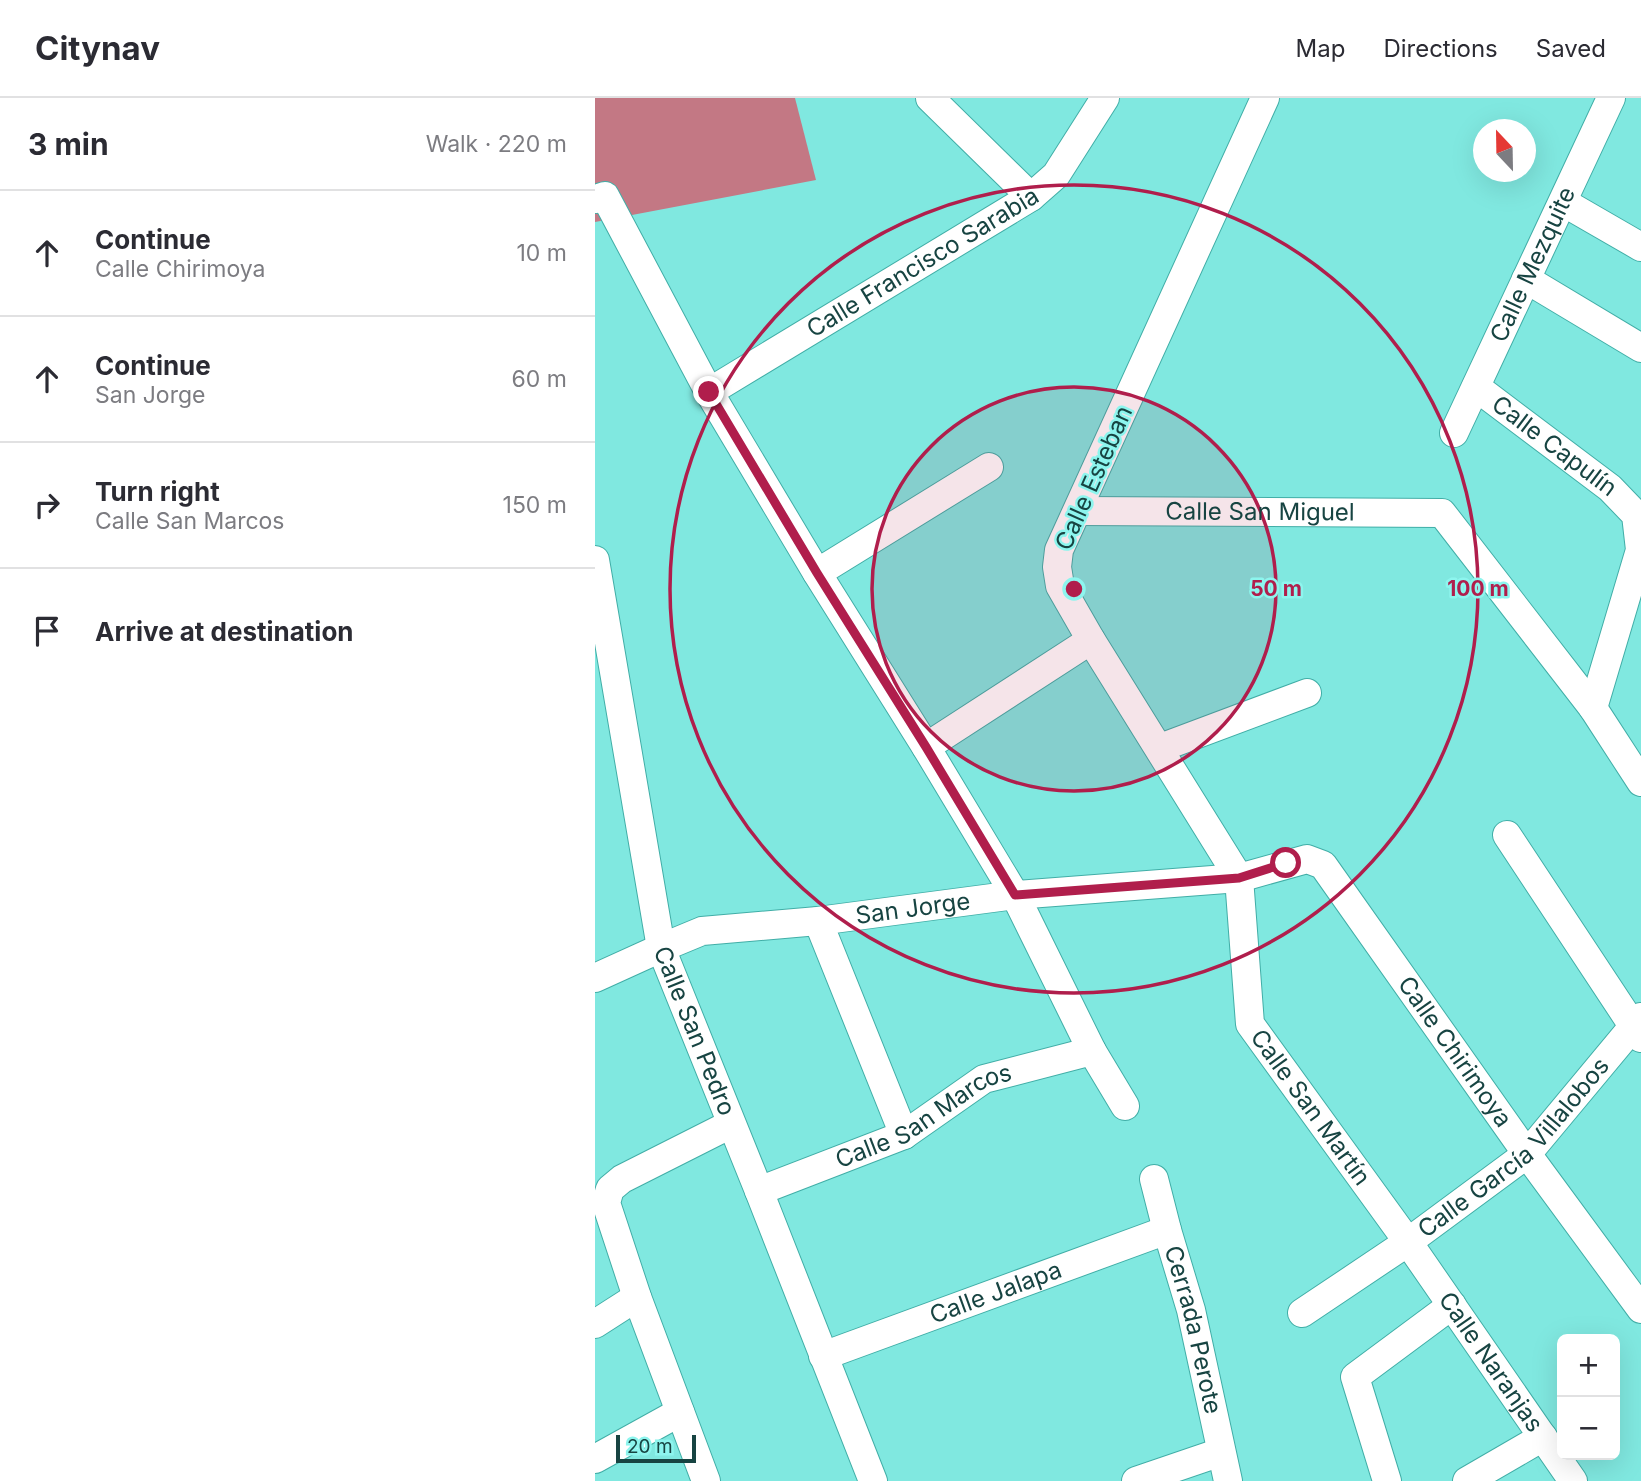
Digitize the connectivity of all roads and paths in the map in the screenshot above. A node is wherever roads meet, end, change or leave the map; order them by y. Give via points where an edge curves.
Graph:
1 (930, 98) edge
2 (1105, 98) edge
3 (1265, 98) edge
4 (1611, 98) edge
5 (1031, 197) junction
6 (595, 199) edge
7 (1563, 202) junction
8 (1641, 247) edge
9 (1526, 279) junction
10 (1641, 348) edge
11 (1476, 387) junction
12 (709, 392) junction
13 (1454, 433) dead end
14 (989, 467) dead end
15 (1078, 511) junction
16 (595, 560) edge
17 (817, 573) junction
18 (1091, 640) junction
19 (1307, 693) dead end
20 (1593, 708) junction
21 (926, 747) junction
22 (1160, 748) junction
23 (1641, 782) edge
24 (1507, 835) dead end
25 (1239, 878) junction
26 (1015, 895) junction
27 (818, 921) junction
28 (661, 948) junction
29 (595, 978) edge
30 (1638, 1027) edge
31 (1092, 1051) junction
32 (1125, 1106) dead end
33 (731, 1124) junction
34 (904, 1135) junction
35 (1527, 1154) junction
36 (1154, 1179) dead end
37 (759, 1191) junction
38 (1167, 1230) junction
39 (1408, 1242) junction
40 (638, 1297) junction
41 (1452, 1305) junction
42 (1641, 1309) edge
43 (1302, 1313) dead end
44 (595, 1324) edge
45 (823, 1356) junction
46 (680, 1412) junction
47 (1543, 1437) junction
48 (1221, 1452) junction
49 (595, 1459) edge
50 (706, 1481) edge
51 (873, 1481) edge
52 (1136, 1481) edge
53 (1228, 1481) edge
54 (1387, 1481) edge
55 (1467, 1481) edge
56 (1573, 1481) edge

1 - 5 street
2 - 5 street, Calle Francisco Sarabia via 1056,175
3 - 15 street, Calle Esteban
4 - 7 street, Calle Mezquite
5 - 12 street, Calle Francisco Sarabia
6 - 12 street via 605,196
7 - 8 street
7 - 9 street, Calle Mezquite
9 - 10 street
9 - 11 street, Calle Mezquite
11 - 13 street, Calle Mezquite
11 - 20 street, Calle Capulín via 1610,488 1636,515 1640,550
12 - 17 street
14 - 17 street
15 - 18 street, Calle Esteban via 1059,550 1057,567 1060,586
15 - 20 street, Calle San Miguel via 1442,513
16 - 28 street, Calle San Pedro
17 - 21 street
18 - 21 street
18 - 22 street, Calle Esteban
19 - 22 street
20 - 23 street
21 - 26 street
22 - 25 street, Calle Esteban
24 - 30 street
25 - 26 street, San Jorge
25 - 35 street, Calle Chirimoya via 1307,859 1323,865
25 - 39 street, Calle San Martín via 1250,1024
26 - 27 street, San Jorge
26 - 31 street
27 - 28 street, San Jorge via 702,931
27 - 34 street
28 - 29 street, San Jorge
28 - 33 street, Calle San Pedro
30 - 35 street, Calle García Villalobos
31 - 32 street
31 - 34 street, Calle San Marcos via 984,1079
33 - 37 street, Calle San Pedro
33 - 40 street via 610,1189 605,1203
34 - 37 street, Calle San Marcos
35 - 39 street, Calle García Villalobos
35 - 42 street, Calle Chirimoya
36 - 38 street, Cerrada Perote
37 - 45 street, Calle San Pedro
38 - 45 street, Calle Jalapa
38 - 48 street, Cerrada Perote via 1191,1310
39 - 41 street, Calle Naranjas
39 - 43 street, Calle García Villalobos
40 - 44 street
40 - 46 street
41 - 47 street, Calle Naranjas
41 - 54 street via 1355,1377
45 - 51 street, Calle San Pedro
46 - 49 street
46 - 50 street
47 - 55 street
47 - 56 street, Calle Naranjas
48 - 52 street
48 - 53 street, Cerrada Perote

